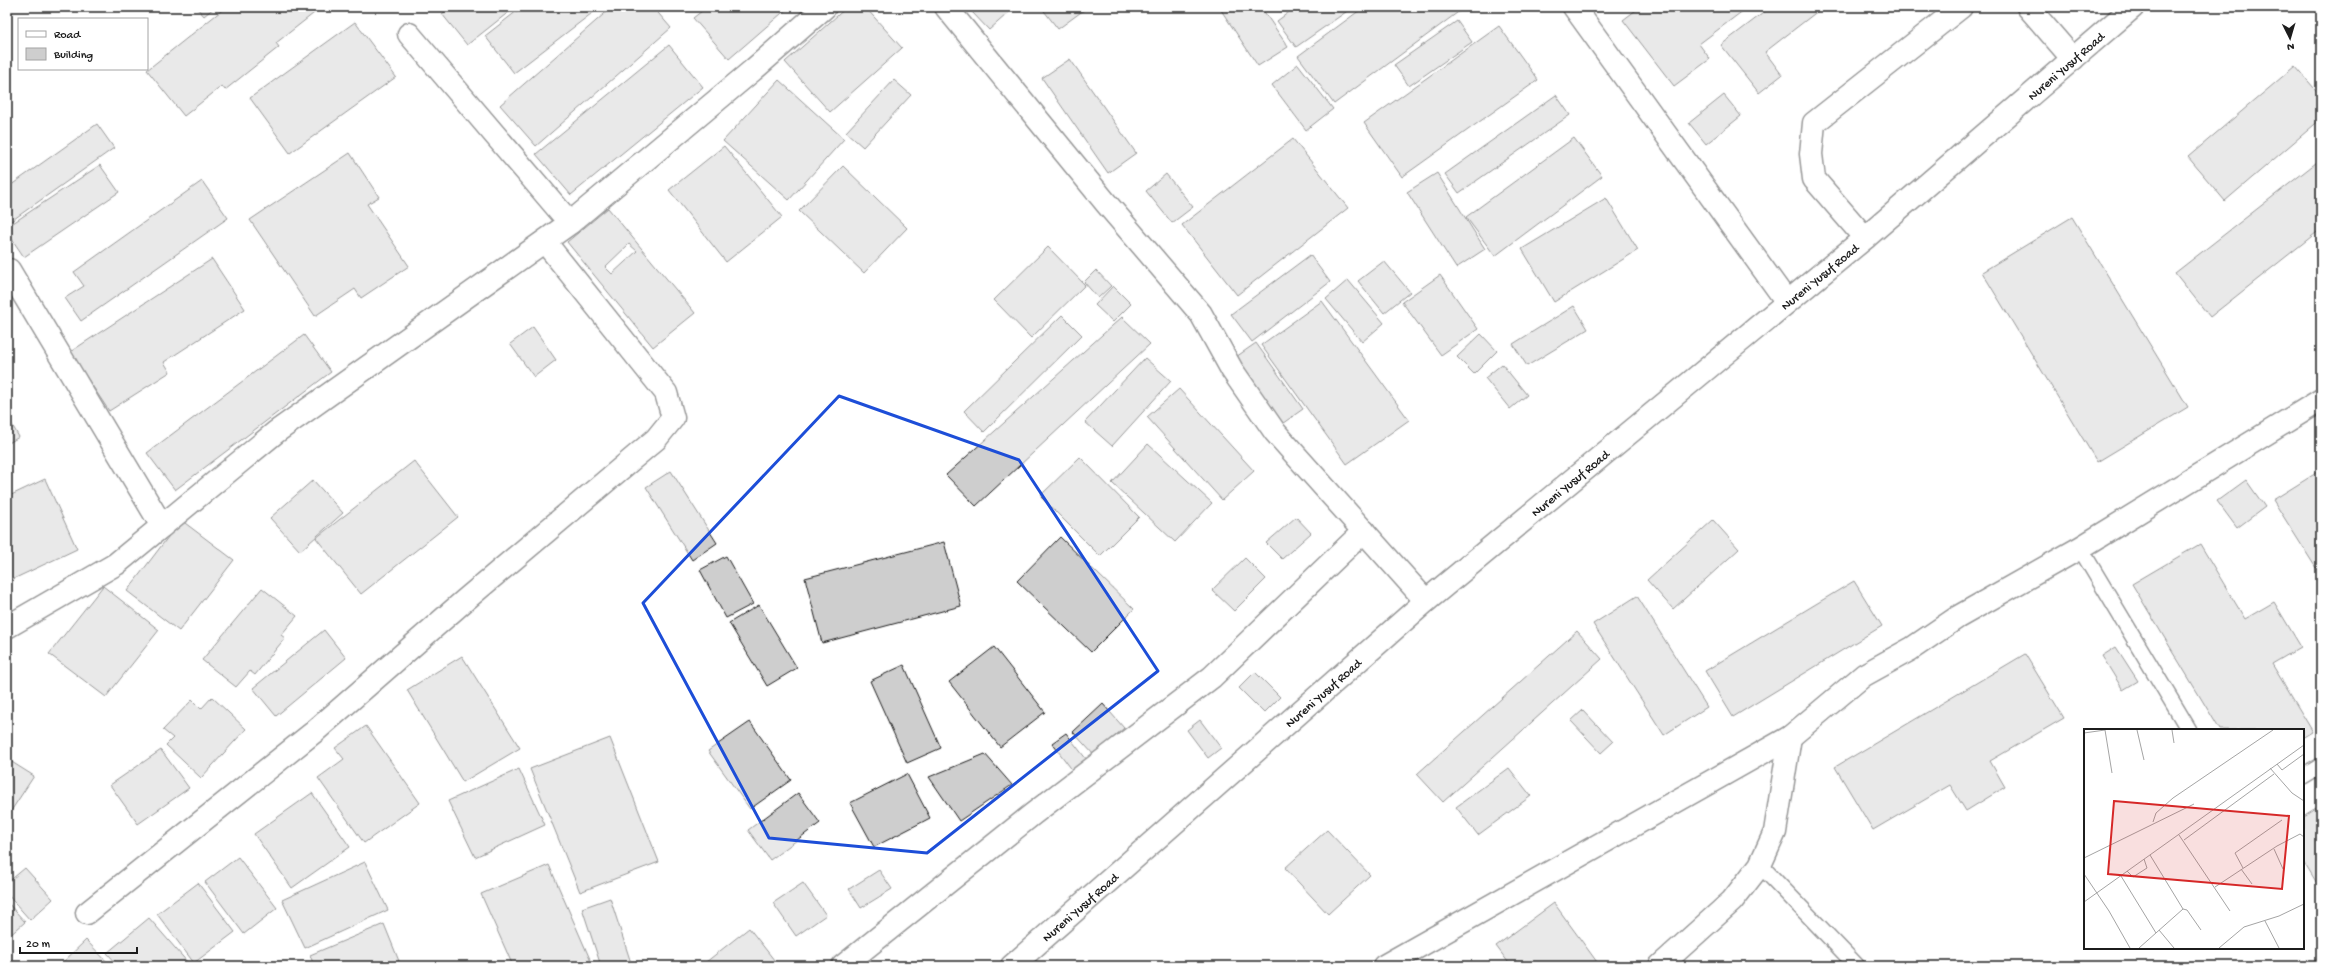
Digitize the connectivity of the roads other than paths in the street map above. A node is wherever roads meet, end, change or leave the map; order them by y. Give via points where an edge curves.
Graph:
1 (825, 7) edge
2 (946, 7) edge
3 (1574, 7) edge
4 (1961, 7) edge
5 (2028, 7) edge
6 (2133, 7) edge
7 (409, 34) dead end
8 (2073, 59) junction
9 (570, 224) junction
10 (1865, 238) junction
11 (545, 242) junction
12 (9, 270) dead end
13 (1788, 302) junction
14 (2321, 400) edge
15 (162, 526) junction
16 (1364, 531) junction
17 (2080, 548) junction
18 (1426, 601) junction
19 (7, 627) edge
20 (2188, 729) edge
21 (1790, 737) junction
22 (2321, 766) edge
23 (2304, 776) edge
24 (1760, 865) junction
25 (87, 914) dead end
26 (843, 966) edge
27 (1012, 966) edge
28 (1384, 966) edge
29 (1660, 966) edge
30 (1857, 966) edge

1 - 9 street
2 - 16 street via 1106,203 1201,314 1232,370 1275,432
3 - 13 street
4 - 10 street via 1814,123 1811,154 1814,179
5 - 8 street
6 - 8 street, Nureni Yusuf Road
7 - 9 street
8 - 10 street, Nureni Yusuf Road
9 - 11 street
10 - 13 street, Nureni Yusuf Road
11 - 15 street via 276,432
11 - 25 street via 666,393 673,418 656,439 314,732
12 - 15 street
13 - 18 street, Nureni Yusuf Road
14 - 17 street
15 - 19 street via 116,564
16 - 18 street
16 - 26 street via 1212,677 1033,814
17 - 20 lane
17 - 21 street via 1958,617 1911,649 1864,676
18 - 27 street, Nureni Yusuf Road
21 - 24 street via 1775,832
21 - 28 street
22 - 23 lane
24 - 29 street via 1732,901
24 - 30 lane

